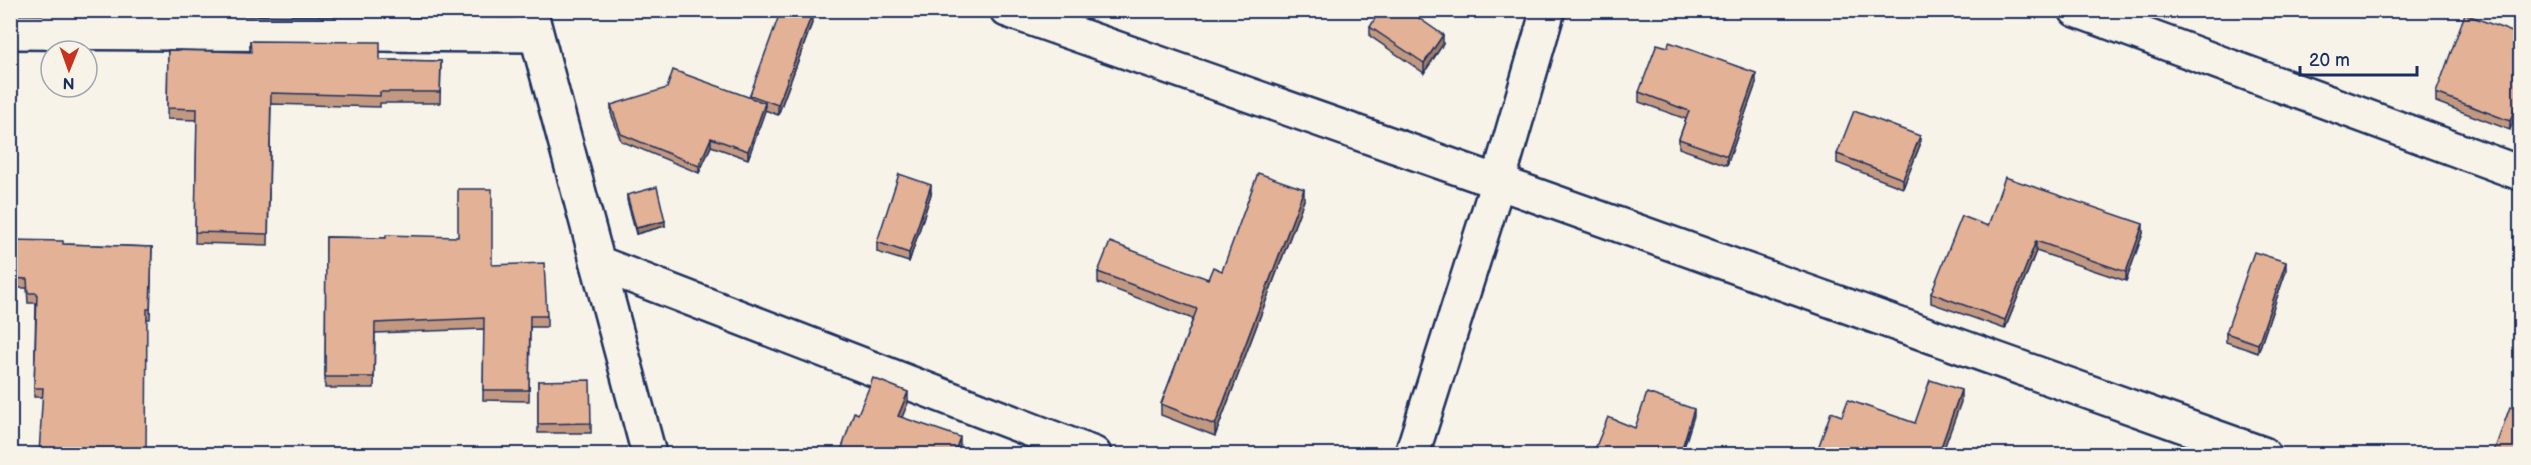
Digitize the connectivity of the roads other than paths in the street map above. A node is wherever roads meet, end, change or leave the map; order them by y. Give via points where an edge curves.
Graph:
1 (1007, 10) edge
2 (1548, 10) edge
3 (2076, 10) edge
4 (533, 23) edge
5 (10, 33) edge
6 (2520, 173) edge
7 (1498, 182) junction
8 (598, 263) junction
9 (649, 454) edge
10 (1094, 454) edge
11 (1412, 454) edge
12 (2263, 454) edge

1 - 7 street
2 - 7 street
3 - 6 street
4 - 5 street
4 - 8 street
7 - 11 street
7 - 12 street
8 - 9 street
8 - 10 street

